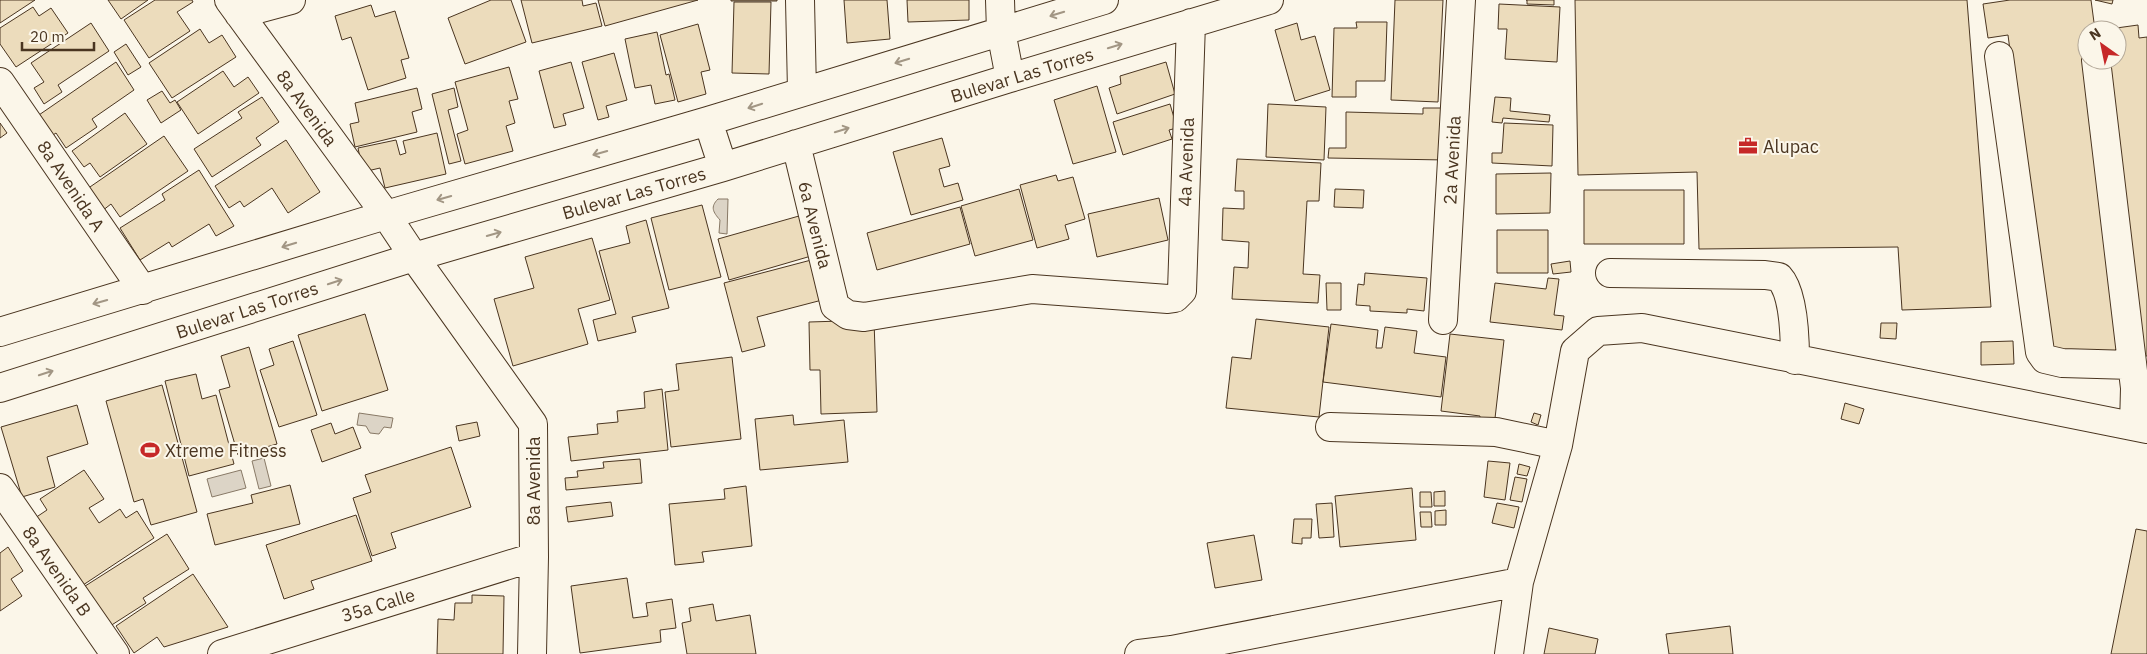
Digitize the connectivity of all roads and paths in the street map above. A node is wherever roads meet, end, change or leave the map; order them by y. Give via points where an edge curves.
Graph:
1 (291, 0) edge
2 (800, 0) edge
3 (1000, 0) edge
4 (1104, 0) edge
5 (1269, 0) edge
6 (1460, 0) edge
7 (234, 7) edge
8 (1190, 23) junction
9 (1001, 32) junction
10 (1999, 56) dead end
11 (2097, 70) edge
12 (1010, 78) junction
13 (0, 82) edge
14 (802, 92) junction
15 (708, 122) junction
16 (796, 144) junction
17 (723, 167) junction
18 (386, 215) junction
19 (414, 257) junction
20 (1610, 273) dead end
21 (143, 290) junction
22 (835, 306) joint
23 (1443, 320) dead end
24 (0, 332) edge
25 (1795, 360) junction
26 (2132, 365) junction
27 (0, 388) edge
28 (1330, 427) dead end
29 (2141, 427) edge
30 (1558, 445) junction
31 (0, 488) edge
32 (534, 557) junction
33 (1519, 582) junction
34 (1172, 652) edge
35 (115, 654) edge
36 (222, 654) edge
37 (532, 654) edge
38 (1139, 654) edge
39 (1509, 654) edge

1 - 7 street
2 - 14 street
3 - 9 street
4 -> 9 street
5 - 8 street, Bulevar Las Torres
6 - 23 street, 2a Avenida
7 - 18 street, 8a Avenida
12 -> 8 street, Bulevar Las Torres
8 - 22 street, 4a Avenida via 1182,291 1175,298 1032,289 864,317 848,316
9 - 12 street
9 -> 14 street
10 - 26 street via 2040,352 2045,359 2062,363
11 - 26 street
16 -> 12 street, Bulevar Las Torres
13 - 21 street, 8a Avenida A
14 -> 15 street
15 - 17 street
15 -> 18 street
16 - 17 street, Bulevar Las Torres
16 - 22 street, 6a Avenida
19 -> 17 street, Bulevar Las Torres
18 - 19 street, 8a Avenida
18 -> 21 street
27 -> 19 street, Bulevar Las Torres
19 - 32 street, 8a Avenida via 533,424
20 - 25 street via 1778,277 1787,290
21 -> 24 street
25 - 29 street
25 - 30 street via 1642,328 1598,331 1575,351
26 - 29 street
28 - 30 street via 1496,432
30 - 33 street
31 - 35 street, 8a Avenida B
32 - 36 street, 35a Calle
32 - 37 street, 8a Avenida
33 - 34 street
33 - 39 street
34 - 38 street

